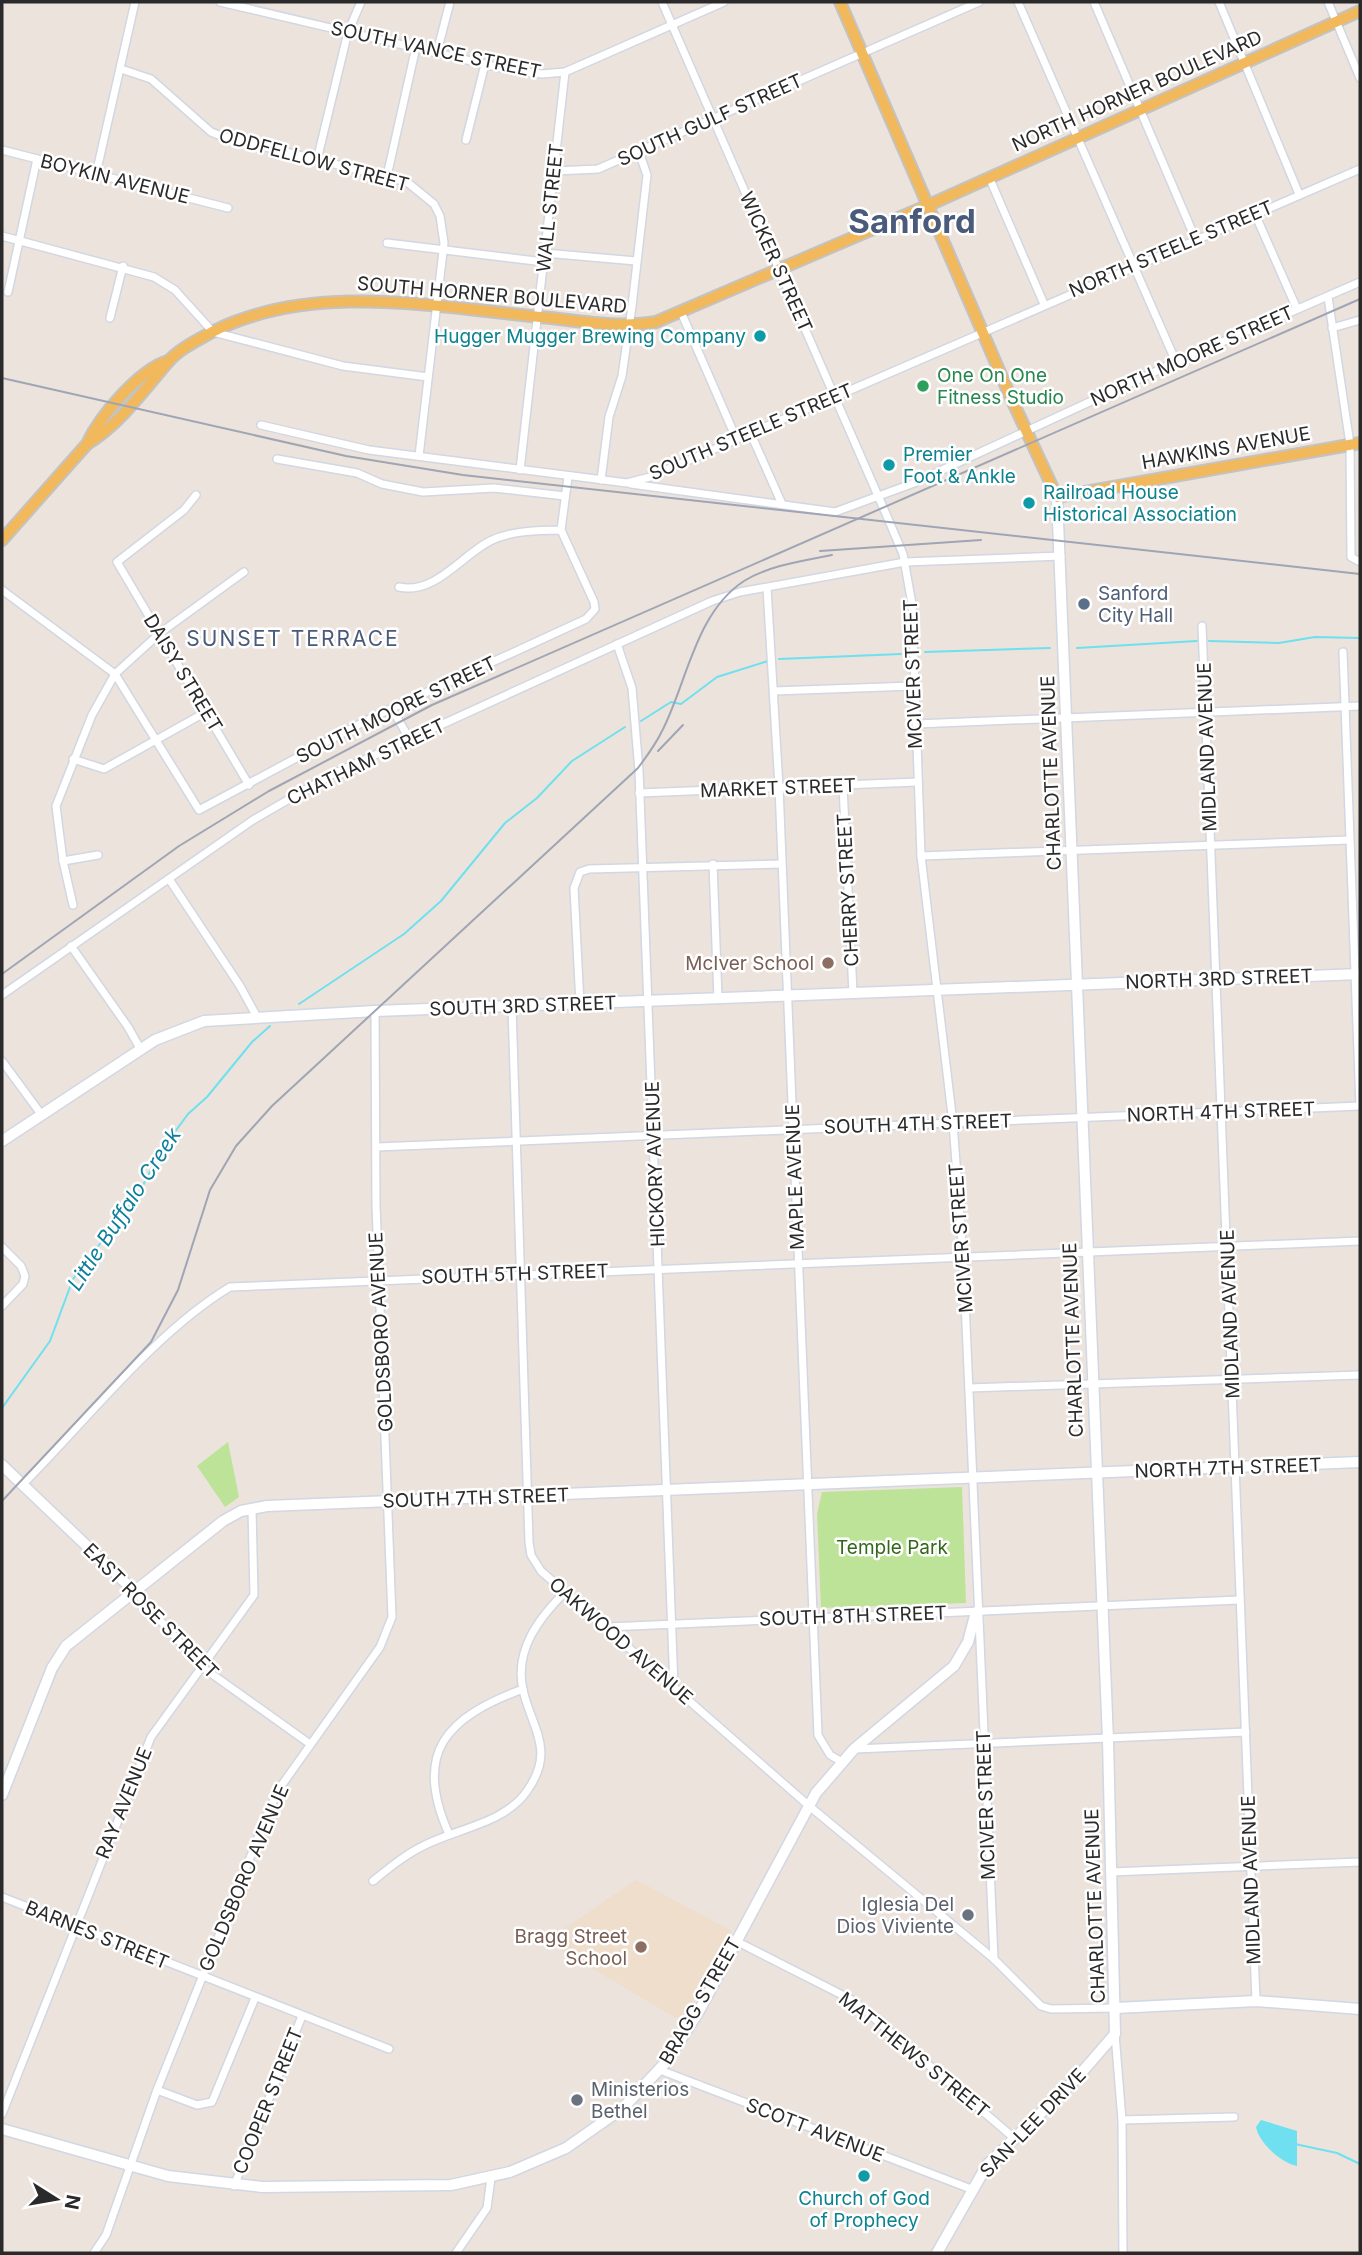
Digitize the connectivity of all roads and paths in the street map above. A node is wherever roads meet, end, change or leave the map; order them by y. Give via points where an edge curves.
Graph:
1 (135, 2) edge
2 (220, 2) edge
3 (361, 2) edge
4 (450, 2) edge
5 (662, 2) edge
6 (724, 2) edge
7 (840, 2) edge
8 (1018, 2) edge
9 (1094, 2) edge
10 (1219, 2) edge
11 (1328, 2) edge
12 (974, 3) edge
13 (1360, 11) edge
14 (1336, 21) junction
15 (672, 24) junction
16 (348, 32) junction
17 (416, 47) junction
18 (438, 52) junction
19 (862, 52) junction
20 (485, 64) junction
21 (1245, 64) junction
22 (121, 69) junction
23 (565, 72) junction
24 (1360, 78) edge
25 (1140, 110) junction
26 (712, 118) junction
27 (1079, 137) junction
28 (466, 140) dead end
29 (2, 150) edge
30 (639, 152) junction
31 (37, 159) junction
32 (317, 160) junction
33 (1360, 169) edge
34 (555, 171) junction
35 (96, 174) junction
36 (387, 176) junction
37 (989, 177) junction
38 (1299, 194) junction
39 (929, 205) junction
40 (228, 208) dead end
41 (1255, 214) junction
42 (2, 236) edge
43 (1195, 238) junction
44 (19, 240) junction
45 (387, 243) dead end
46 (443, 250) junction
47 (545, 253) junction
48 (636, 261) junction
49 (544, 262) junction
50 (1134, 265) junction
51 (123, 267) junction
52 (779, 270) junction
53 (1360, 282) edge
54 (8, 292) dead end
55 (1328, 297) junction
56 (1044, 304) junction
57 (437, 308) junction
58 (1297, 309) junction
59 (681, 312) junction
60 (538, 317) junction
61 (110, 318) dead end
62 (1360, 320) edge
63 (629, 325) junction
64 (1332, 328) junction
65 (983, 330) junction
66 (213, 332) junction
67 (1176, 362) junction
68 (428, 377) junction
69 (834, 395) junction
70 (261, 425) dead end
71 (750, 432) junction
72 (1026, 432) junction
73 (736, 438) junction
74 (1355, 443) edge
75 (419, 456) junction
76 (277, 459) dead end
77 (520, 470) junction
78 (568, 477) junction
79 (601, 480) junction
80 (627, 483) junction
81 (196, 495) dead end
82 (565, 496) junction
83 (1057, 497) junction
84 (879, 498) junction
85 (782, 504) junction
86 (890, 523) joint
87 (561, 530) junction
88 (2, 540) edge
89 (1062, 556) junction
90 (905, 562) junction
91 (1360, 562) edge
92 (244, 572) dead end
93 (399, 587) dead end
94 (764, 588) junction
95 (2, 590) edge
96 (1202, 626) dead end
97 (159, 633) junction
98 (617, 644) junction
99 (1343, 652) dead end
100 (115, 674) junction
101 (913, 686) junction
102 (774, 691) junction
103 (1345, 706) junction
104 (1360, 706) edge
105 (392, 709) junction
106 (1203, 710) junction
107 (206, 712) junction
108 (1066, 717) junction
109 (916, 724) junction
110 (409, 738) junction
111 (158, 740) junction
112 (73, 759) junction
113 (917, 782) junction
114 (249, 785) junction
115 (843, 786) junction
116 (779, 787) junction
117 (639, 793) junction
118 (1349, 840) junction
119 (1211, 844) junction
120 (1071, 850) junction
121 (99, 855) dead end
122 (921, 856) junction
123 (63, 861) junction
124 (713, 864) junction
125 (781, 864) junction
126 (643, 867) junction
127 (169, 879) junction
128 (73, 905) dead end
129 (71, 946) junction
130 (1358, 974) edge
131 (1216, 979) junction
132 (1077, 985) junction
133 (938, 990) junction
134 (853, 993) junction
135 (2, 995) edge
136 (788, 996) junction
137 (718, 999) junction
138 (649, 1002) junction
139 (580, 1004) junction
140 (512, 1007) junction
141 (375, 1011) junction
142 (257, 1017) junction
143 (141, 1050) junction
144 (2, 1061) edge
145 (1360, 1106) edge
146 (1222, 1112) junction
147 (41, 1114) junction
148 (1082, 1118) junction
149 (953, 1123) junction
150 (794, 1129) junction
151 (654, 1135) junction
152 (2, 1140) edge
153 (515, 1140) junction
154 (377, 1147) junction
155 (1360, 1241) edge
156 (1227, 1245) junction
157 (2, 1247) edge
158 (1087, 1253) junction
159 (963, 1255) junction
160 (798, 1263) junction
161 (659, 1268) junction
162 (521, 1274) junction
163 (378, 1279) junction
164 (2, 1306) edge
165 (1360, 1375) edge
166 (1232, 1379) junction
167 (1093, 1384) junction
168 (969, 1388) junction
169 (1360, 1462) edge
170 (2, 1465) edge
171 (1235, 1467) junction
172 (1096, 1473) junction
173 (972, 1478) junction
174 (22, 1485) junction
175 (807, 1485) junction
176 (667, 1490) junction
177 (528, 1496) junction
178 (389, 1502) junction
179 (252, 1509) junction
180 (134, 1591) junction
181 (565, 1592) junction
182 (1240, 1600) junction
183 (1100, 1605) junction
184 (976, 1612) junction
185 (812, 1617) junction
186 (673, 1624) junction
187 (606, 1628) junction
188 (202, 1667) junction
189 (674, 1686) junction
190 (523, 1689) junction
191 (1245, 1732) junction
192 (1108, 1740) junction
193 (310, 1744) junction
194 (984, 1745) junction
195 (854, 1749) junction
196 (842, 1762) junction
197 (2, 1795) edge
198 (808, 1805) junction
199 (449, 1834) junction
200 (1360, 1862) edge
201 (1251, 1867) junction
202 (1111, 1872) junction
203 (373, 1881) dead end
204 (2, 1897) edge
205 (76, 1927) junction
206 (736, 1941) junction
207 (994, 1959) junction
208 (201, 1976) junction
209 (255, 1998) junction
210 (1255, 2001) junction
211 (1116, 2008) junction
212 (1360, 2009) edge
213 (302, 2016) junction
214 (1115, 2034) junction
215 (389, 2049) dead end
216 (660, 2070) junction
217 (158, 2090) junction
218 (2, 2114) edge
219 (1234, 2117) dead end
220 (1122, 2120) junction
221 (2, 2129) edge
222 (1014, 2138) junction
223 (129, 2167) junction
224 (491, 2178) junction
225 (234, 2186) junction
226 (971, 2189) junction
227 (94, 2253) edge
228 (456, 2253) edge
229 (937, 2253) edge
230 (1124, 2253) edge

1 - 22 street
2 - 16 street, SOUTH VANCE STREET
3 - 16 street
4 - 18 street
5 - 15 street, WICKER STREET
6 - 15 street, SOUTH VANCE STREET
7 - 19 main road, CHARLOTTE AVENUE
8 - 27 street
9 - 25 street
10 - 21 street
11 - 14 street
12 - 19 street, SOUTH GULF STREET
13 - 14 main road, NORTH HORNER BOULEVARD
14 - 21 main road, NORTH HORNER BOULEVARD
14 - 24 street
15 - 23 street, SOUTH VANCE STREET
15 - 26 street, WICKER STREET
16 - 17 street, SOUTH VANCE STREET
16 - 32 street
17 - 18 street, SOUTH VANCE STREET
17 - 36 street
18 - 20 street, SOUTH VANCE STREET
19 - 26 street, SOUTH GULF STREET
19 - 39 main road, CHARLOTTE AVENUE
20 - 23 street, SOUTH VANCE STREET via 542,74
20 - 28 street
21 - 25 main road, NORTH HORNER BOULEVARD
21 - 38 street
22 - 32 street, ODDFELLOW STREET via 151,79 211,132
22 - 35 street
23 - 34 street, WALL STREET
25 - 27 main road, NORTH HORNER BOULEVARD
25 - 43 street
26 - 30 street, SOUTH GULF STREET
26 - 52 street, WICKER STREET
27 - 37 main road, NORTH HORNER BOULEVARD
27 - 50 street
29 - 31 street, BOYKIN AVENUE
30 - 34 street, SOUTH GULF STREET via 598,169
30 - 48 street via 646,175
31 - 35 street, BOYKIN AVENUE
31 - 44 street
32 - 36 street, ODDFELLOW STREET
33 - 38 street, NORTH STEELE STREET
34 - 47 street, WALL STREET
35 - 40 street, BOYKIN AVENUE
36 - 46 street, ODDFELLOW STREET via 419,189 434,204 444,231
37 - 39 main road, NORTH HORNER BOULEVARD
37 - 56 street
38 - 41 street, NORTH STEELE STREET
39 - 52 main road, SOUTH HORNER BOULEVARD
39 - 65 main road, CHARLOTTE AVENUE
41 - 43 street, NORTH STEELE STREET
41 - 58 street
42 - 44 street
43 - 50 street, NORTH STEELE STREET
44 - 51 street
44 - 54 street
45 - 46 street
46 - 49 street
46 - 57 street, ODDFELLOW STREET
47 - 48 street
47 - 49 street, WALL STREET
48 - 63 street
49 - 60 street, WALL STREET
50 - 56 street, NORTH STEELE STREET
50 - 67 street
51 - 61 street
51 - 66 street via 168,285
52 - 59 main road, SOUTH HORNER BOULEVARD
52 - 69 street, WICKER STREET
53 - 55 street, NORTH MOORE STREET
55 - 58 street, NORTH MOORE STREET
55 - 64 street
56 - 65 street, NORTH STEELE STREET
57 - 60 main road, SOUTH HORNER BOULEVARD
57 - 66 main road, SOUTH HORNER BOULEVARD via 313,302 265,312
57 - 68 street, ODDFELLOW STREET
58 - 67 street, NORTH MOORE STREET
59 - 63 main road, SOUTH HORNER BOULEVARD via 656,322
59 - 73 street
60 - 63 main road, SOUTH HORNER BOULEVARD
60 - 77 street, WALL STREET
62 - 64 street
63 - 79 street via 622,376 611,404
64 - 74 street
65 - 69 street, SOUTH STEELE STREET
65 - 72 main road, CHARLOTTE AVENUE
66 - 68 street via 343,366
66 - 88 main road, SOUTH HORNER BOULEVARD via 154,366 128,390
67 - 72 street, NORTH MOORE STREET
68 - 75 street, ODDFELLOW STREET
69 - 71 street, SOUTH STEELE STREET
69 - 84 street, WICKER STREET
70 - 75 street, SOUTH STEELE STREET via 318,440
71 - 73 street, SOUTH STEELE STREET
71 - 85 street
72 - 83 main road, CHARLOTTE AVENUE
72 - 84 street
73 - 80 street, SOUTH STEELE STREET
74 - 83 main road, HAWKINS AVENUE
74 - 91 street via 1351,557
75 - 77 street, SOUTH STEELE STREET
76 - 82 street via 357,473 382,484 423,492 494,488
77 - 78 street, SOUTH STEELE STREET
78 - 79 street, SOUTH STEELE STREET
78 - 82 street
79 - 80 street, SOUTH STEELE STREET
80 - 85 street
81 - 97 street, DAISY STREET via 184,510 117,562
82 - 87 street
83 - 89 street, CHARLOTTE AVENUE
84 - 85 street via 835,512
84 - 86 street, WICKER STREET
86 - 90 street, MCIVER STREET
87 - 93 street via 500,537 447,572 417,586
87 - 105 street, SOUTH MOORE STREET via 594,602 593,612
89 - 90 street, CHATHAM STREET
89 - 108 street, CHARLOTTE AVENUE
90 - 94 street, CHATHAM STREET
90 - 101 street, MCIVER STREET via 912,604
92 - 97 street
94 - 98 street, CHATHAM STREET via 720,598
94 - 102 street, MAPLE AVENUE
95 - 100 street
96 - 106 street, MIDLAND AVENUE
97 - 100 street
97 - 107 street, DAISY STREET
98 - 110 street, CHATHAM STREET
98 - 117 street, HICKORY AVENUE via 634,703
99 - 103 street
100 - 111 street
100 - 112 street
101 - 102 street
101 - 109 street, MCIVER STREET
102 - 116 street, MAPLE AVENUE
103 - 104 street
103 - 106 street
103 - 118 street
105 - 110 street
105 - 114 street, SOUTH MOORE STREET
106 - 108 street
106 - 119 street, MIDLAND AVENUE
107 - 111 street
107 - 114 street, DAISY STREET
108 - 109 street
108 - 120 street, CHARLOTTE AVENUE
109 - 113 street, MCIVER STREET
110 - 127 street, CHATHAM STREET via 329,776 253,820
111 - 112 street via 104,769
111 - 114 street, SOUTH MOORE STREET via 199,810
112 - 123 street via 57,806
113 - 115 street, MARKET STREET
113 - 122 street, MCIVER STREET
115 - 116 street, MARKET STREET
115 - 134 street, CHERRY STREET
116 - 117 street, MARKET STREET
116 - 125 street, MAPLE AVENUE
117 - 126 street, HICKORY AVENUE
118 - 119 street
118 - 130 street
119 - 120 street
119 - 131 street, MIDLAND AVENUE
120 - 122 street
120 - 132 street, CHARLOTTE AVENUE
121 - 123 street
122 - 133 street, MCIVER STREET
123 - 128 street
124 - 125 street
124 - 126 street
124 - 137 street
125 - 136 street, MAPLE AVENUE
126 - 138 street, HICKORY AVENUE
126 - 139 street via 589,869 577,876
127 - 129 street, CHATHAM STREET
127 - 142 street
129 - 135 street, CHATHAM STREET
129 - 143 street
130 - 131 street, NORTH 3RD STREET
130 - 145 street
131 - 132 street, NORTH 3RD STREET
131 - 146 street, MIDLAND AVENUE
132 - 133 street, SOUTH 3RD STREET
132 - 148 street, CHARLOTTE AVENUE
133 - 134 street, SOUTH 3RD STREET
133 - 149 street, MCIVER STREET
134 - 136 street, SOUTH 3RD STREET
136 - 137 street, SOUTH 3RD STREET
136 - 150 street, MAPLE AVENUE
137 - 138 street, SOUTH 3RD STREET
138 - 139 street, SOUTH 3RD STREET
138 - 151 street, HICKORY AVENUE
139 - 140 street, SOUTH 3RD STREET
140 - 141 street, SOUTH 3RD STREET
140 - 153 street, OAKWOOD AVENUE
141 - 142 street, SOUTH 3RD STREET
141 - 154 street, GOLDSBORO AVENUE
142 - 143 street, SOUTH 3RD STREET via 192,1024
143 - 147 street, SOUTH 3RD STREET
144 - 147 street
145 - 146 street, NORTH 4TH STREET
146 - 148 street, NORTH 4TH STREET
146 - 156 street, MIDLAND AVENUE
147 - 152 street, SOUTH 3RD STREET
148 - 149 street, SOUTH 4TH STREET
148 - 158 street, CHARLOTTE AVENUE
149 - 150 street, SOUTH 4TH STREET
149 - 159 street, MCIVER STREET
150 - 151 street, SOUTH 4TH STREET
150 - 160 street, MAPLE AVENUE
151 - 153 street, SOUTH 4TH STREET
151 - 161 street, HICKORY AVENUE
153 - 154 street, SOUTH 4TH STREET
153 - 162 street, OAKWOOD AVENUE
154 - 163 street, GOLDSBORO AVENUE
155 - 156 street, SOUTH 5TH STREET
156 - 158 street, SOUTH 5TH STREET
156 - 166 street, MIDLAND AVENUE
157 - 164 street via 25,1276
158 - 159 street, SOUTH 5TH STREET
158 - 167 street, CHARLOTTE AVENUE
159 - 160 street, SOUTH 5TH STREET
159 - 168 street, MCIVER STREET
160 - 161 street, SOUTH 5TH STREET
160 - 175 street, MAPLE AVENUE
161 - 162 street, SOUTH 5TH STREET
161 - 176 street, HICKORY AVENUE
162 - 163 street, SOUTH 5TH STREET
162 - 177 street, OAKWOOD AVENUE
163 - 174 street, SOUTH 5TH STREET via 230,1287 205,1302 128,1375
163 - 178 street, GOLDSBORO AVENUE
165 - 166 street
166 - 167 street
166 - 171 street, MIDLAND AVENUE
167 - 168 street
167 - 172 street, CHARLOTTE AVENUE
168 - 173 street, MCIVER STREET
169 - 171 street, NORTH 7TH STREET
170 - 174 street, EAST ROSE STREET
171 - 172 street, NORTH 7TH STREET
171 - 182 street, MIDLAND AVENUE
172 - 173 street, SOUTH 7TH STREET
172 - 183 street, CHARLOTTE AVENUE
173 - 175 street, SOUTH 7TH STREET
173 - 184 street, MCIVER STREET
174 - 180 street, EAST ROSE STREET
175 - 176 street, SOUTH 7TH STREET
175 - 185 street, MAPLE AVENUE
176 - 177 street, SOUTH 7TH STREET
176 - 186 street, HICKORY AVENUE
177 - 178 street, SOUTH 7TH STREET
177 - 181 street, OAKWOOD AVENUE via 531,1555
178 - 179 street, SOUTH 7TH STREET
178 - 193 street, GOLDSBORO AVENUE via 393,1601 389,1629
179 - 180 street, SOUTH 7TH STREET via 223,1521
179 - 188 street, RAY AVENUE via 254,1595
180 - 188 street, EAST ROSE STREET
180 - 197 street, SOUTH 7TH STREET via 74,1638 58,1658
181 - 187 street, OAKWOOD AVENUE
181 - 190 street via 528,1641
182 - 183 street, SOUTH 8TH STREET
182 - 191 street, MIDLAND AVENUE
183 - 184 street, SOUTH 8TH STREET
183 - 192 street, CHARLOTTE AVENUE
184 - 185 street, SOUTH 8TH STREET
184 - 194 street, MCIVER STREET
184 - 195 street, BRAGG STREET via 968,1642 954,1666
185 - 186 street, SOUTH 8TH STREET
185 - 196 street, MAPLE AVENUE via 818,1735 830,1755
186 - 187 street, SOUTH 8TH STREET
186 - 189 street, HICKORY AVENUE
187 - 189 street, OAKWOOD AVENUE
188 - 193 street, EAST ROSE STREET
188 - 205 street, RAY AVENUE via 151,1737
189 - 198 street, OAKWOOD AVENUE
190 - 199 street via 472,1711 441,1747 434,1794
190 - 199 street via 539,1730 540,1758 533,1781 503,1814
191 - 192 street
191 - 201 street, MIDLAND AVENUE
192 - 194 street
192 - 202 street, CHARLOTTE AVENUE
193 - 208 street, GOLDSBORO AVENUE via 270,1808
194 - 195 street
194 - 207 street, MCIVER STREET
195 - 196 street, BRAGG STREET
196 - 198 street, BRAGG STREET
198 - 206 street, BRAGG STREET
198 - 207 street, OAKWOOD AVENUE
199 - 203 street via 406,1856
200 - 201 street
201 - 202 street
201 - 210 street, MIDLAND AVENUE
202 - 211 street, CHARLOTTE AVENUE
204 - 205 street, BARNES STREET
205 - 208 street, BARNES STREET
205 - 218 street, RAY AVENUE
206 - 216 street, BRAGG STREET
206 - 222 street, MATTHEWS STREET via 854,2001
207 - 211 street, OAKWOOD AVENUE via 1041,2006
208 - 209 street, BARNES STREET
208 - 217 street, GOLDSBORO AVENUE
209 - 213 street, BARNES STREET
209 - 217 street via 212,2102 197,2105
210 - 211 street
210 - 212 street
211 - 214 street, CHARLOTTE AVENUE
213 - 215 street, BARNES STREET
213 - 225 street, COOPER STREET
214 - 220 street, CHARLOTTE AVENUE
214 - 222 street, SAN-LEE DRIVE
216 - 224 street, BRAGG STREET via 623,2108 566,2148
216 - 226 street, SCOTT AVENUE
217 - 223 street, GOLDSBORO AVENUE
219 - 220 street
220 - 230 street, CHARLOTTE AVENUE
221 - 223 street, BRAGG STREET
222 - 226 street, SAN-LEE DRIVE
223 - 225 street, BRAGG STREET
223 - 227 street, GOLDSBORO AVENUE via 106,2235
224 - 225 street, BRAGG STREET via 431,2186
224 - 228 street via 486,2208
226 - 229 street, SAN-LEE DRIVE

